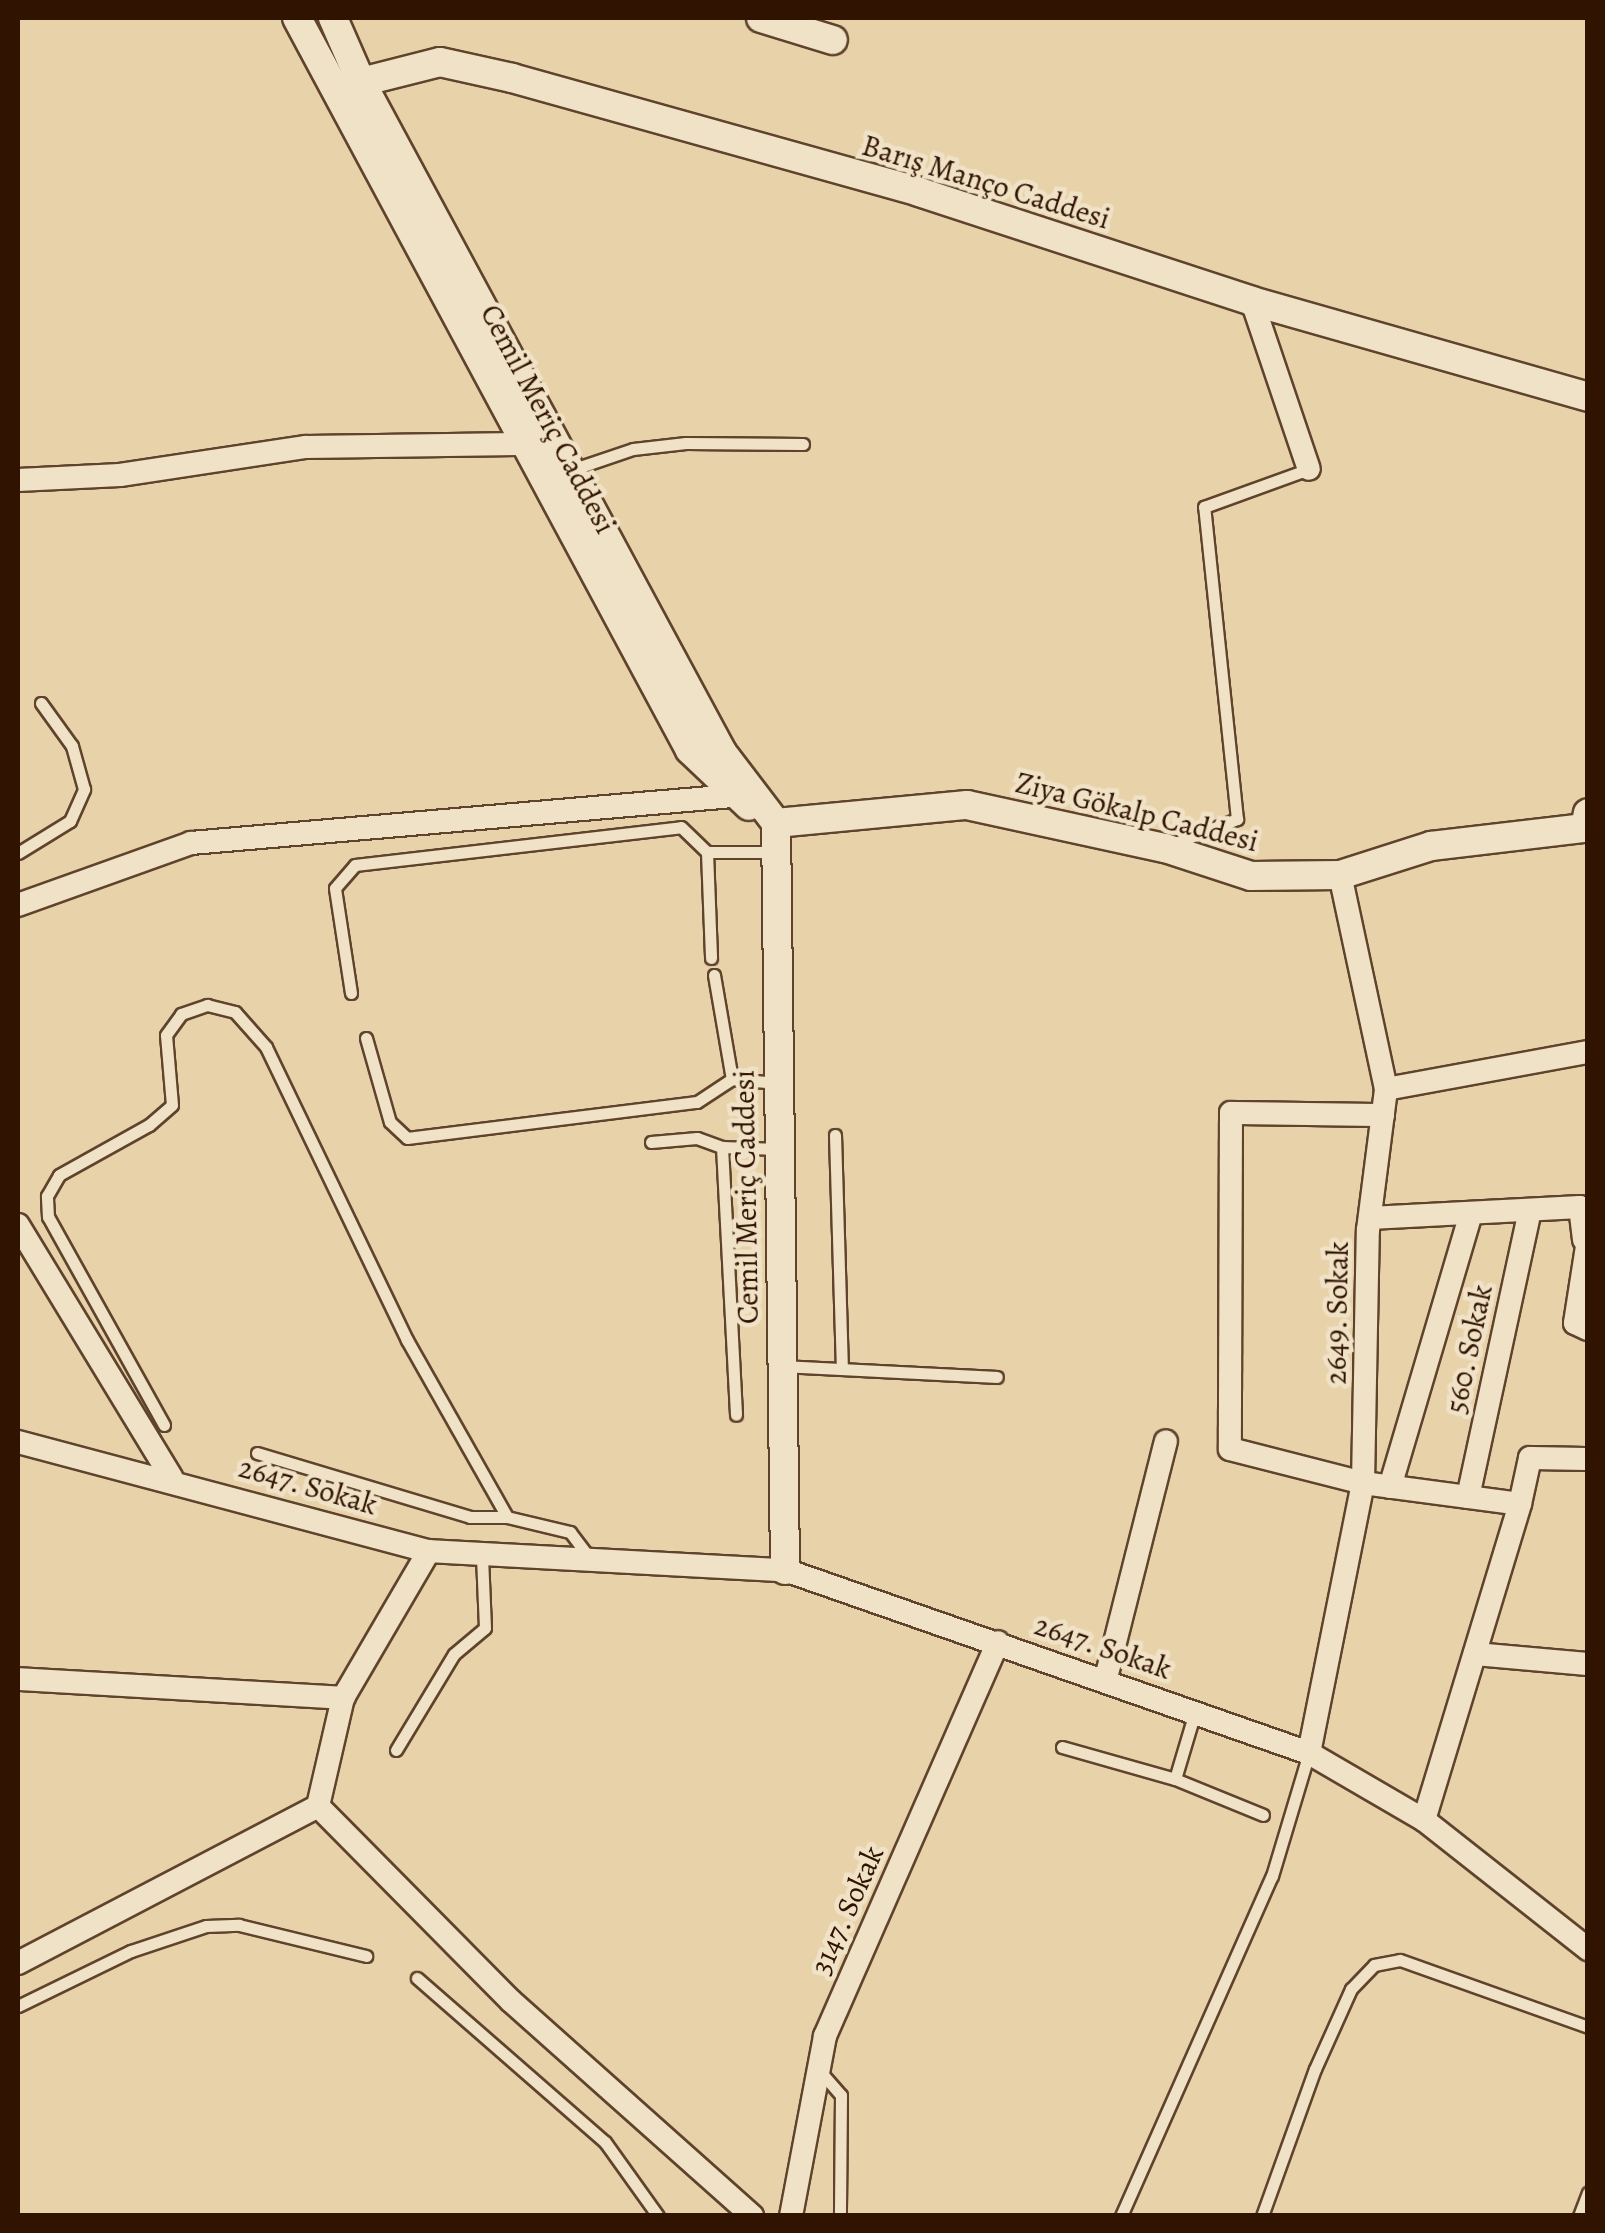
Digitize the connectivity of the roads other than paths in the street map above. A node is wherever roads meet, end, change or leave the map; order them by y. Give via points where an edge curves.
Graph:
1 (296, 18) edge
2 (333, 18) edge
3 (761, 18) edge
4 (833, 40) dead end
5 (361, 82) junction
6 (1252, 302) junction
7 (1588, 397) edge
8 (524, 444) junction
9 (803, 444) dead end
10 (1308, 469) joint
11 (570, 470) junction
12 (18, 480) edge
13 (42, 702) dead end
14 (733, 796) junction
15 (1588, 813) edge
16 (776, 837) junction
17 (1164, 848) junction
18 (707, 852) junction
19 (18, 854) edge
20 (1340, 876) junction
21 (18, 905) edge
22 (711, 958) dead end
23 (714, 976) dead end
24 (351, 993) dead end
25 (366, 1038) dead end
26 (1588, 1052) edge
27 (732, 1080) junction
28 (778, 1083) junction
29 (1386, 1089) junction
30 (1383, 1115) junction
31 (835, 1136) dead end
32 (651, 1142) dead end
33 (722, 1147) junction
34 (778, 1149) junction
35 (1471, 1214) junction
36 (1529, 1214) junction
37 (1370, 1218) junction
38 (18, 1224) edge
39 (1586, 1240) edge
40 (1588, 1329) edge
41 (781, 1366) junction
42 (842, 1369) junction
43 (998, 1377) dead end
44 (736, 1415) dead end
45 (164, 1426) dead end
46 (18, 1442) edge
47 (1166, 1442) dead end
48 (257, 1452) dead end
49 (1588, 1458) edge
50 (172, 1478) junction
51 (1363, 1483) junction
52 (1390, 1487) junction
53 (1468, 1497) junction
54 (1520, 1504) junction
55 (507, 1517) junction
56 (429, 1551) junction
57 (482, 1556) junction
58 (592, 1562) junction
59 (785, 1570) junction
60 (998, 1642) junction
61 (1475, 1654) junction
62 (1588, 1664) edge
63 (1106, 1678) junction
64 (18, 1680) edge
65 (343, 1698) junction
66 (1195, 1712) junction
67 (1062, 1747) dead end
68 (396, 1750) dead end
69 (1309, 1754) junction
70 (1175, 1779) junction
71 (318, 1806) junction
72 (1263, 1814) dead end
73 (1424, 1820) junction
74 (1588, 1949) edge
75 (366, 1956) dead end
76 (18, 1962) edge
77 (418, 1978) dead end
78 (18, 2006) edge
79 (1588, 2027) edge
80 (818, 2070) junction
81 (1588, 2193) edge
82 (658, 2216) edge
83 (752, 2216) edge
84 (791, 2216) edge
85 (840, 2216) edge
86 (1121, 2216) edge
87 (1262, 2216) edge
88 (1579, 2216) edge

1 - 8 street, Cemil Meriç Caddesi
2 - 5 street, Cemil Meriç Caddesi
3 - 4 street
5 - 6 street, Barış Manço Caddesi via 440,62 512,78 919,192
5 - 11 street, Cemil Meriç Caddesi
6 - 7 street, Barış Manço Caddesi
6 - 10 street
8 - 12 street via 306,447 120,475
8 - 14 street, Cemil Meriç Caddesi via 690,750
9 - 11 lane via 651,447
10 - 17 lane via 1204,506 1237,818
11 - 16 street, Cemil Meriç Caddesi via 722,752
13 - 19 lane via 72,746 84,790 70,821
14 - 16 street, Cemil Meriç Caddesi
14 - 21 street via 190,843
15 - 20 street, Ziya Gökalp Caddesi via 1585,828 1431,846
16 - 17 street, Ziya Gökalp Caddesi via 967,805
16 - 18 lane
16 - 28 street, Cemil Meriç Caddesi
17 - 20 street, Ziya Gökalp Caddesi via 1252,876
18 - 22 lane
18 - 24 lane via 681,827 355,866 336,888
20 - 29 street, 2649. Sokak
23 - 27 lane
25 - 27 lane via 390,1122 406,1138 696,1102
26 - 29 street
27 - 28 lane
28 - 34 street, Cemil Meriç Caddesi
29 - 30 street, 2649. Sokak
30 - 37 street, 2649. Sokak
30 - 51 street via 1232,1114 1230,1450
31 - 42 lane
32 - 33 lane via 698,1138
33 - 34 lane
33 - 44 lane
34 - 41 street, Cemil Meriç Caddesi
35 - 36 street
35 - 37 street
35 - 52 street
36 - 39 street via 1580,1207
36 - 53 street, 560. Sokak
37 - 51 street, 2649. Sokak
38 - 50 street
39 - 40 street via 1575,1323
41 - 42 lane
41 - 59 street, Cemil Meriç Caddesi
42 - 43 lane
45 - 55 lane via 48,1217 48,1196 59,1174 149,1125 172,1105 166,1036 181,1014 207,1005 235,1012 266,1047 407,1340
46 - 50 street, 2647. Sokak
47 - 63 street
48 - 55 lane via 470,1518
49 - 54 street via 1530,1458
50 - 56 street, 2647. Sokak
51 - 52 street
51 - 69 street, 2649. Sokak
52 - 53 street
53 - 54 street
54 - 61 street
55 - 58 lane via 570,1532
56 - 57 street, 2647. Sokak
56 - 65 street
57 - 58 street, 2647. Sokak
57 - 68 lane via 485,1628 454,1654
58 - 59 street, 2647. Sokak
59 - 60 street, 2647. Sokak
60 - 63 street, 2647. Sokak
60 - 80 street, 3147. Sokak via 825,2036
61 - 62 street
61 - 73 street
63 - 66 street, 2647. Sokak
64 - 65 street
65 - 71 street
66 - 69 street, 2647. Sokak
66 - 70 lane
67 - 70 lane
69 - 73 street, 2647. Sokak
69 - 86 lane via 1272,1876
70 - 72 lane
71 - 76 street
71 - 83 street via 511,2000
73 - 74 street, 2647. Sokak
75 - 78 lane via 239,1925 206,1926 131,1952
77 - 82 lane via 605,2142
79 - 87 lane via 1400,1960 1374,1965 1351,1990 1329,2037
80 - 84 street, 3147. Sokak
80 - 85 lane via 830,2075 841,2095
81 - 88 lane

